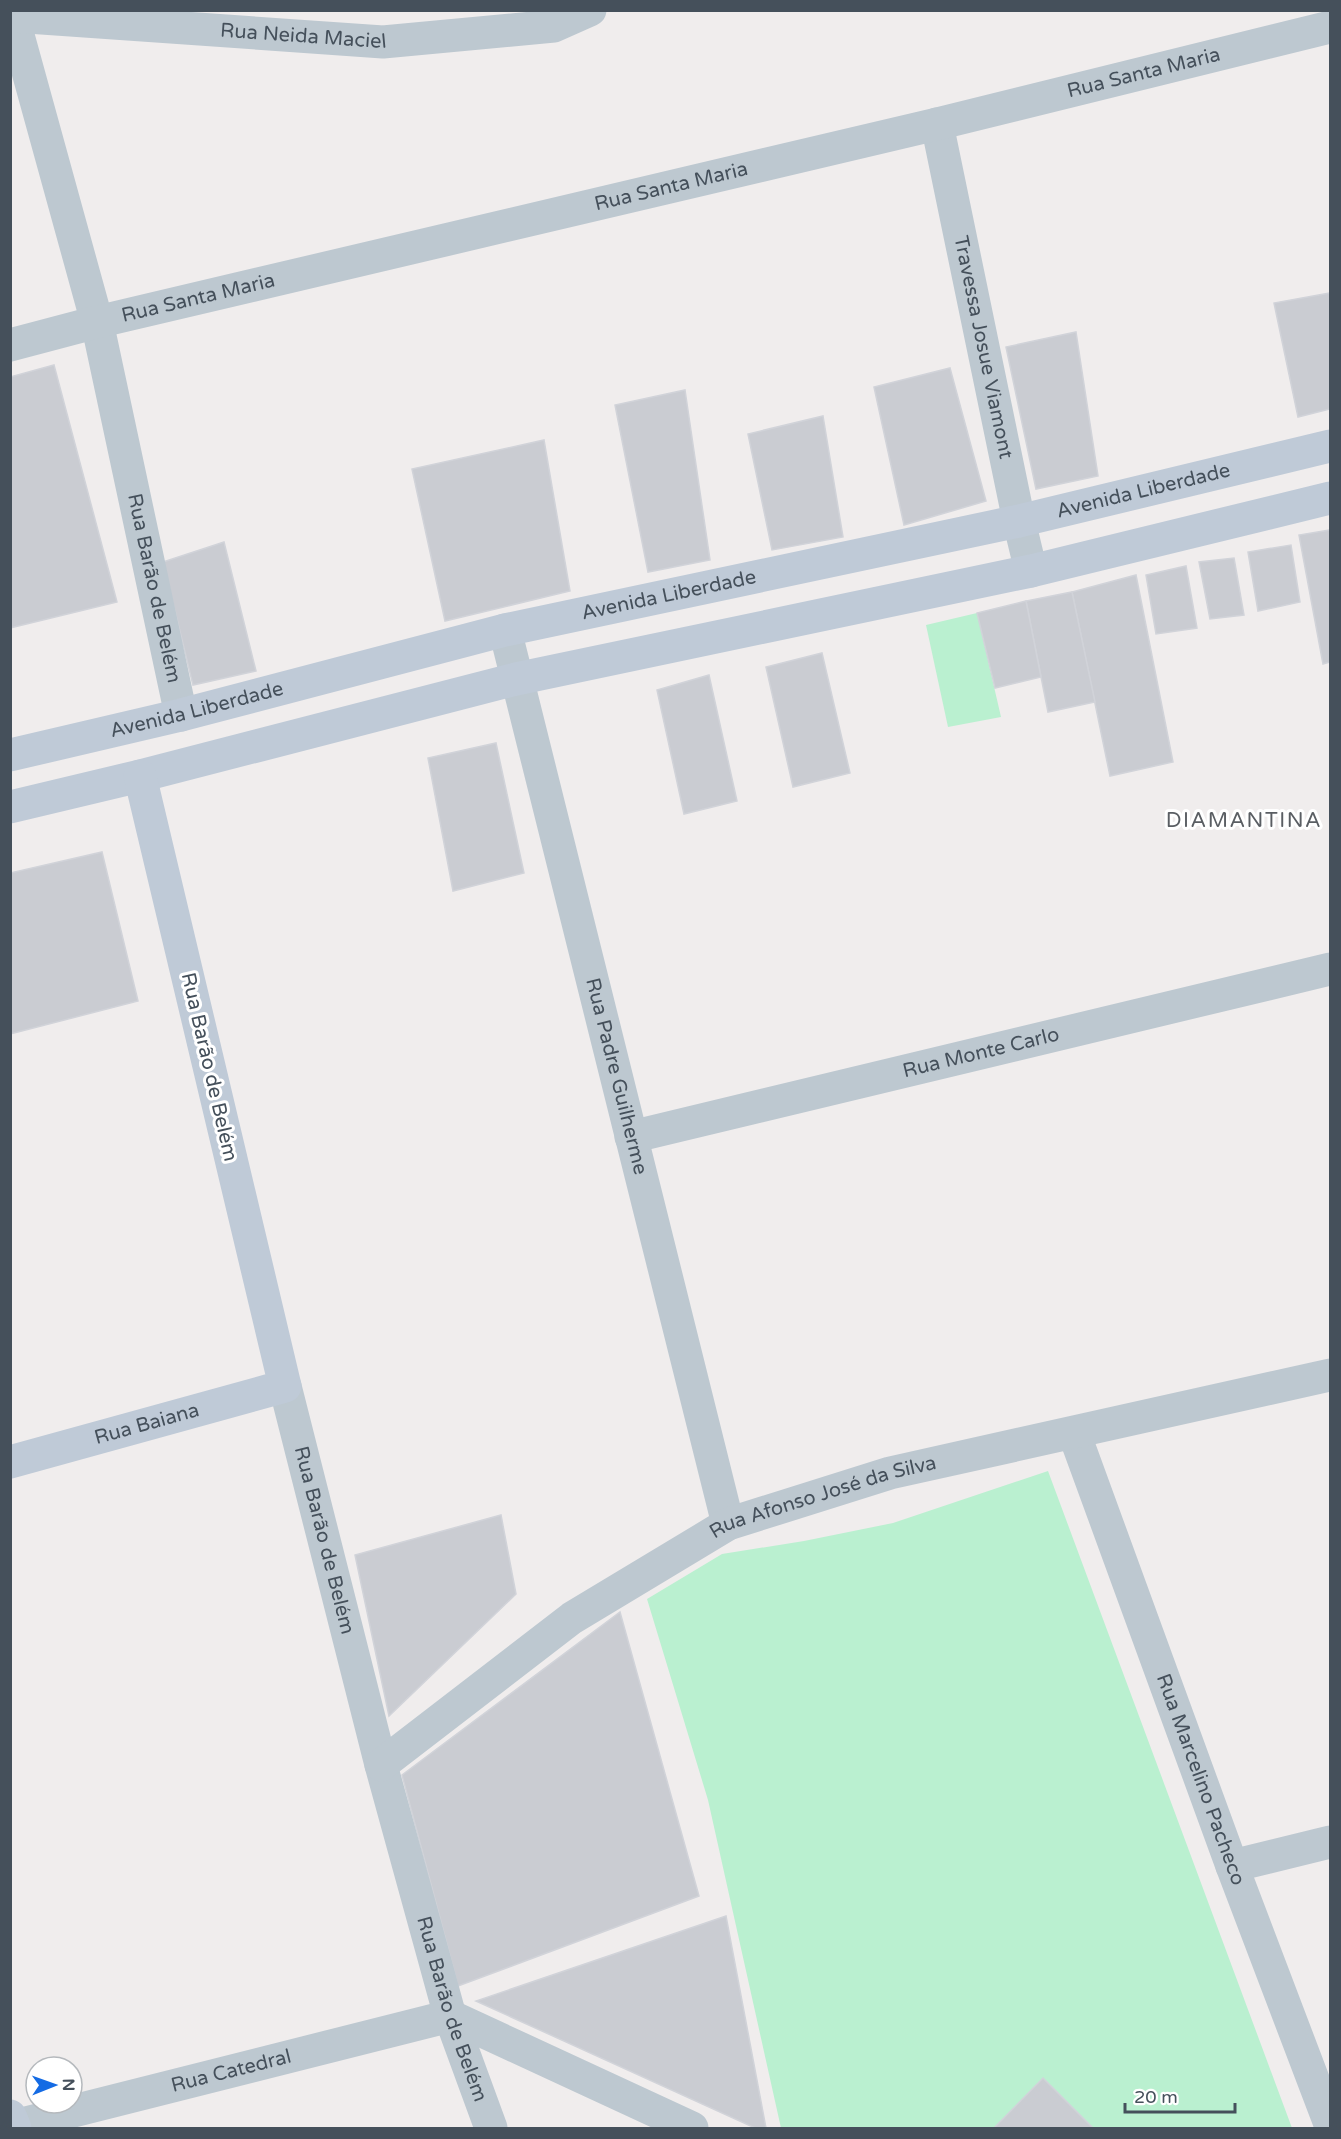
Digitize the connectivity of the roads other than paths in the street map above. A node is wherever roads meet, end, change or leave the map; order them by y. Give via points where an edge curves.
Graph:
1 (590, 10) edge
2 (12, 13) edge
3 (1315, 23) edge
4 (937, 124) junction
5 (97, 322) junction
6 (10, 345) edge
7 (1330, 446) edge
8 (1330, 498) edge
9 (1019, 521) junction
10 (1031, 571) junction
11 (505, 630) junction
12 (516, 679) junction
13 (181, 715) junction
14 (10, 755) edge
15 (140, 776) junction
16 (10, 807) edge
17 (1330, 969) edge
18 (631, 1137) junction
19 (1330, 1375) edge
20 (285, 1386) junction
21 (1074, 1433) junction
22 (10, 1462) edge
23 (728, 1524) junction
24 (381, 1764) junction
25 (1330, 1842) edge
26 (1232, 1866) junction
27 (450, 2016) junction
28 (13, 2124) edge
29 (1330, 2124) edge
30 (491, 2128) edge
31 (692, 2128) edge

1 - 2 street, Rua Neida Maciel via 554,26 383,42
2 - 5 street, Rua Barão de Belém
3 - 4 street, Rua Santa Maria
4 - 5 street, Rua Santa Maria
4 - 9 street, Travessa Josue Viamont
5 - 6 street, Rua Santa Maria
5 - 13 street, Rua Barão de Belém
7 - 9 main road, Avenida Liberdade
8 - 10 main road
9 - 10 street, Travessa Josue Viamont
9 - 11 main road, Avenida Liberdade
10 - 12 main road
11 - 12 street, Rua Padre Guilherme
11 - 13 main road, Avenida Liberdade
12 - 15 main road
12 - 18 street, Rua Padre Guilherme
13 - 14 main road, Avenida Liberdade
13 - 15 main road via 156,758
15 - 16 main road
15 - 20 main road, Rua Barão de Belém
17 - 18 street, Rua Monte Carlo
18 - 23 street, Rua Padre Guilherme
19 - 21 street, Rua Afonso José da Silva
20 - 22 main road, Rua Baiana
20 - 24 street, Rua Barão de Belém
21 - 23 street, Rua Afonso José da Silva via 890,1473
21 - 26 street, Rua Marcelino Pacheco
23 - 24 street, Rua Afonso José da Silva via 572,1618
24 - 27 street, Rua Barão de Belém
25 - 26 street
26 - 29 street, Rua Marcelino Pacheco
27 - 28 street, Rua Catedral
27 - 30 street, Rua Barão de Belém
27 - 31 street

